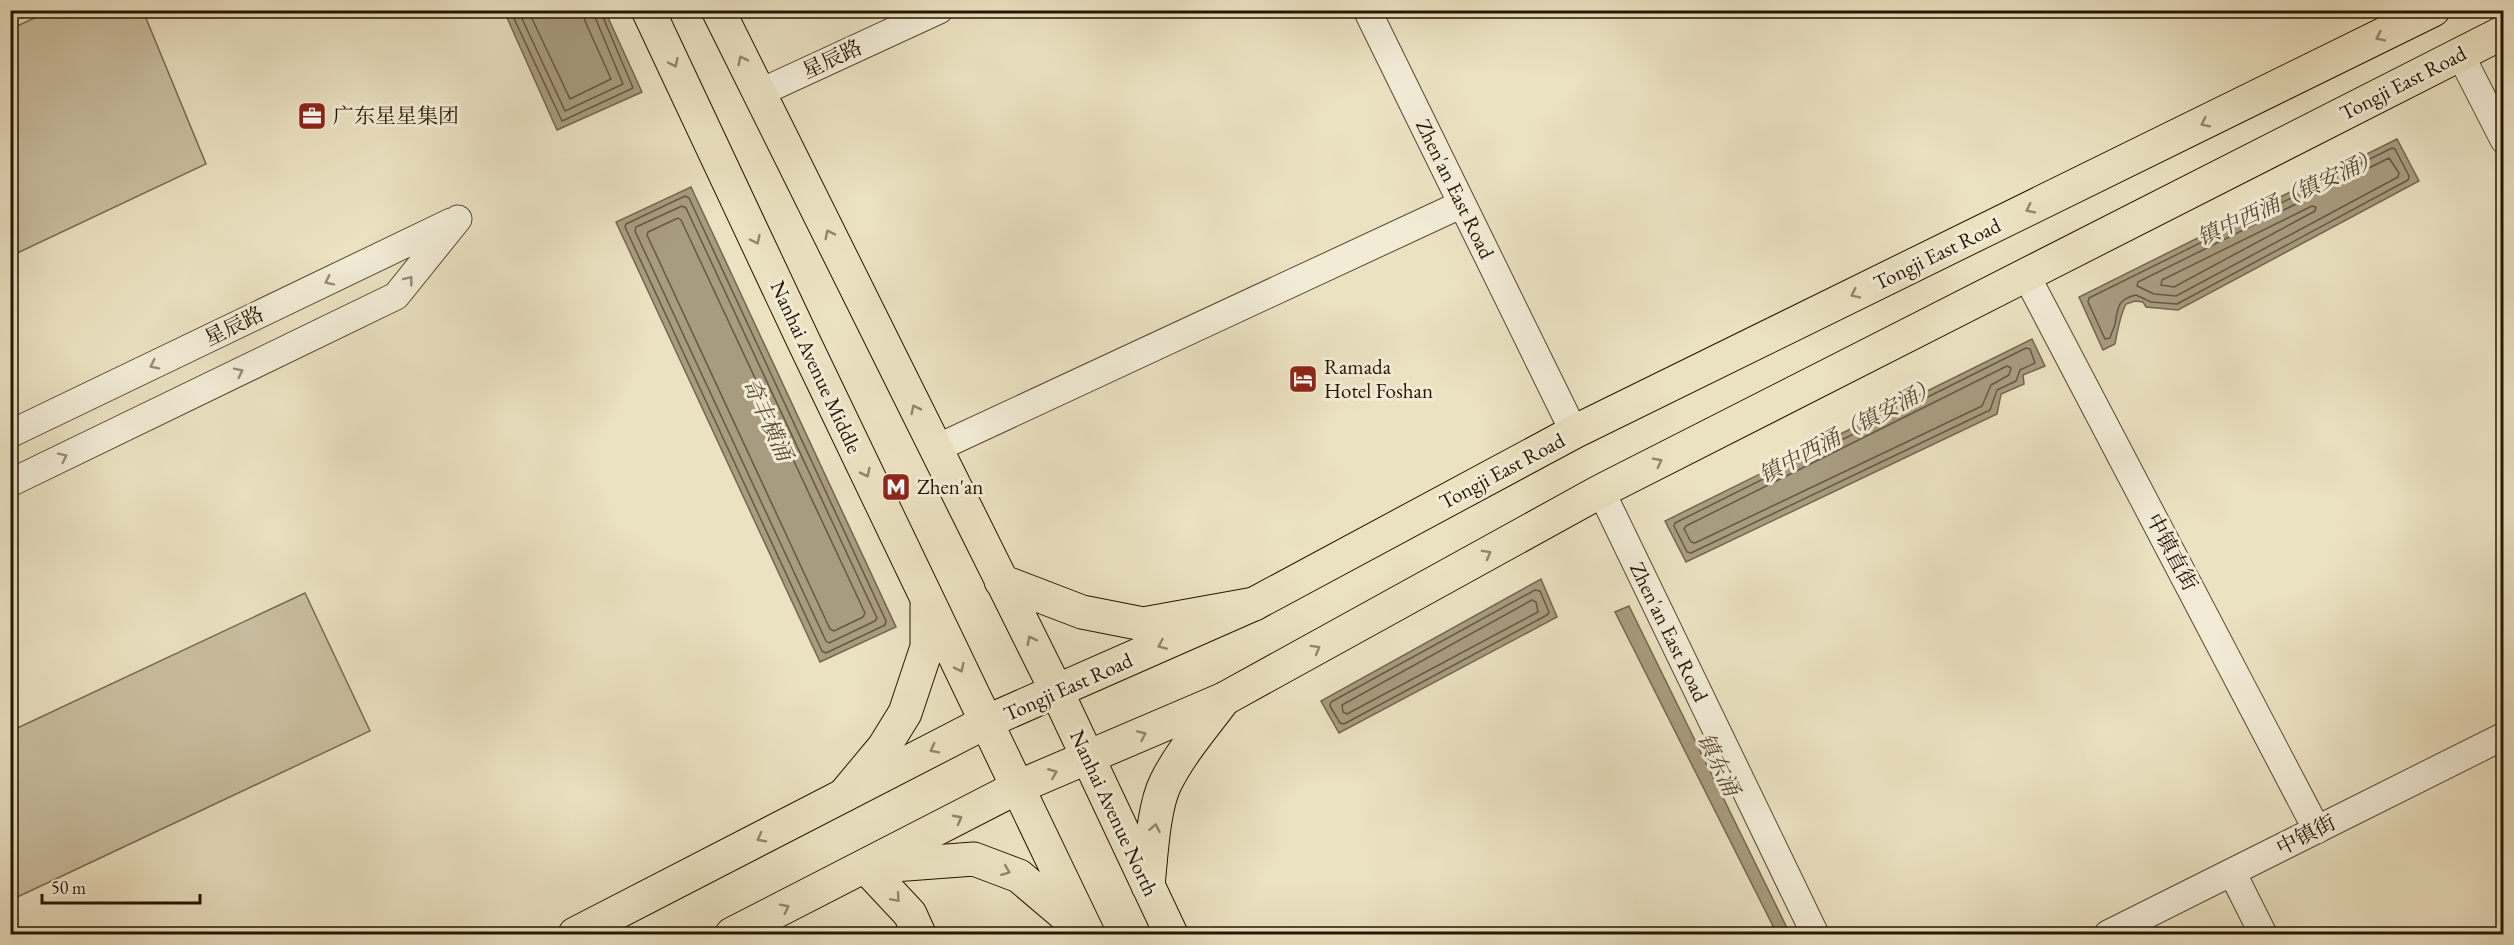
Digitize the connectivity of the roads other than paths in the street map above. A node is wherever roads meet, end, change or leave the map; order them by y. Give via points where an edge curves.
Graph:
1 (648, 10) edge
2 (718, 10) edge
3 (939, 10) edge
4 (1367, 10) edge
5 (2430, 11) edge
6 (2504, 32) edge
7 (2460, 54) junction
8 (759, 93) junction
9 (2504, 140) edge
10 (1462, 204) junction
11 (2026, 275) junction
12 (1574, 432) junction
13 (10, 434) edge
14 (935, 449) junction
15 (10, 483) edge
16 (1600, 491) junction
17 (1001, 581) junction
18 (927, 600) junction
19 (1254, 604) junction
20 (1057, 692) junction
21 (1224, 699) junction
22 (986, 722) junction
23 (2504, 736) edge
24 (1088, 759) junction
25 (1018, 787) junction
26 (844, 795) junction
27 (2317, 830) junction
28 (866, 867) junction
29 (2232, 873) junction
30 (1148, 886) junction
31 (575, 934) edge
32 (732, 934) edge
33 (919, 934) edge
34 (1088, 934) edge
35 (1171, 934) edge
36 (1815, 934) edge
37 (2108, 934) edge
38 (2263, 934) edge

1 -> 18 main road, Nanhai Avenue Middle
8 -> 2 main road
3 - 8 street, 星辰路
4 - 10 street, Zhen'an East Road
5 -> 12 main road, Tongji East Road
6 - 7 main road, Tongji East Road
7 - 9 street
7 - 11 main road, Tongji East Road
14 -> 8 main road
10 - 12 street, Zhen'an East Road
10 - 14 street
16 -> 11 main road, Tongji East Road
11 - 27 street, 中镇直街
12 - 19 main road, Tongji East Road
15 -> 13 street, 星辰路 via 396,296 458,219
14 - 17 main road
21 -> 16 main road, Tongji East Road
16 - 36 street, Zhen'an East Road
17 - 19 main road via 1082,612 1143,624
20 -> 17 main road
18 -> 22 main road, Nanhai Avenue Middle
18 - 26 main road via 927,647 905,713 884,747
19 -> 20 main road, Tongji East Road
20 - 22 main road, Tongji East Road
20 - 24 main road, Nanhai Avenue North
24 -> 21 main road, Tongji East Road
30 -> 21 main road via 1165,784
22 - 25 main road
22 -> 26 main road, Tongji East Road
23 - 27 street, 中镇街
25 -> 24 main road, Tongji East Road
24 - 30 main road, Nanhai Avenue North
28 -> 25 main road, Tongji East Road
25 - 34 main road
26 -> 31 main road, Tongji East Road
27 - 29 street, 中镇街
32 -> 28 main road, Tongji East Road
28 -> 33 main road via 910,914
28 -> 34 main road via 974,859 1019,876
29 - 37 street, 中镇街
29 - 38 street
30 - 35 main road, Nanhai Avenue North

